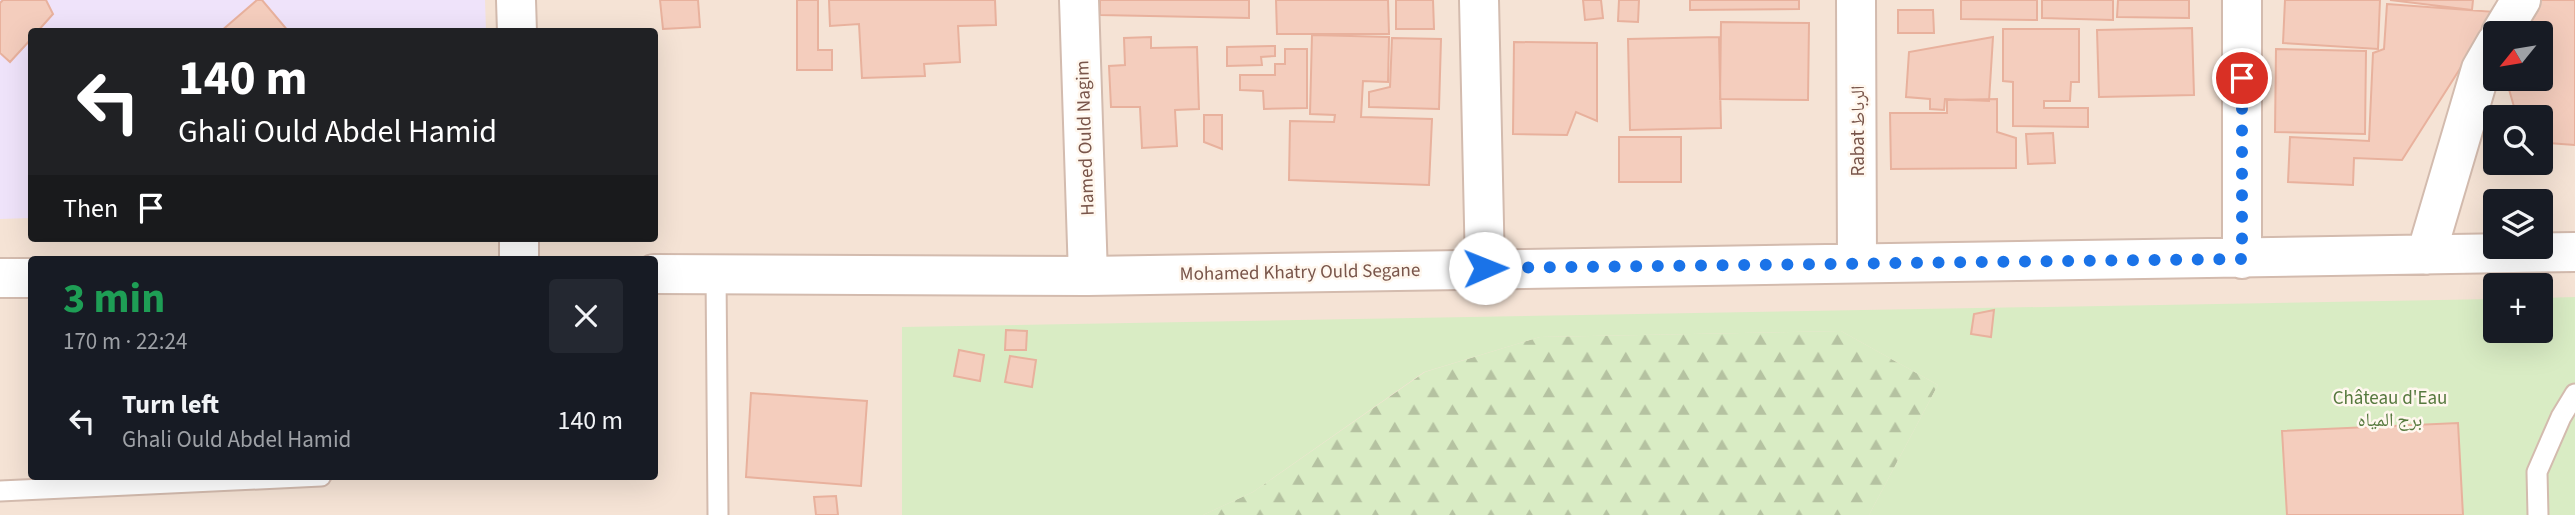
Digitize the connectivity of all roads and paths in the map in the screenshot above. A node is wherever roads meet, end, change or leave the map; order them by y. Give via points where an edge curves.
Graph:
1 (516, 0) edge
2 (1079, 0) edge
3 (1479, 0) edge
4 (1856, 0) edge
5 (2242, 0) edge
6 (2521, 0) edge
7 (2508, 21) edge
8 (517, 28) edge
9 (2483, 66) edge
10 (2575, 252) edge
11 (2426, 255) junction
12 (2242, 259) junction
13 (1857, 262) junction
14 (1485, 268) junction
15 (716, 273) junction
16 (658, 274) edge
17 (1088, 276) junction
18 (0, 278) edge
19 (28, 278) edge
20 (2575, 394) edge
21 (134, 480) edge
22 (87, 481) edge
23 (0, 491) edge
24 (718, 515) edge
25 (2538, 515) edge

1 - 8 street
2 - 17 street, Hamed Ould Nagim
3 - 14 street
4 - 13 street, Rabat الرباط
5 - 12 street
6 - 7 street
9 - 11 street
10 - 11 street, Mohamed Khatry Ould Segane
11 - 12 street, Mohamed Khatry Ould Segane
12 - 13 street, Mohamed Khatry Ould Segane
13 - 14 street, Mohamed Khatry Ould Segane
14 - 17 street, Mohamed Khatry Ould Segane
15 - 16 street, Mohamed Khatry Ould Segane
15 - 17 street, Mohamed Khatry Ould Segane
15 - 24 lane
18 - 19 street
20 - 25 lane via 2537,472
21 - 22 lane
22 - 23 lane

